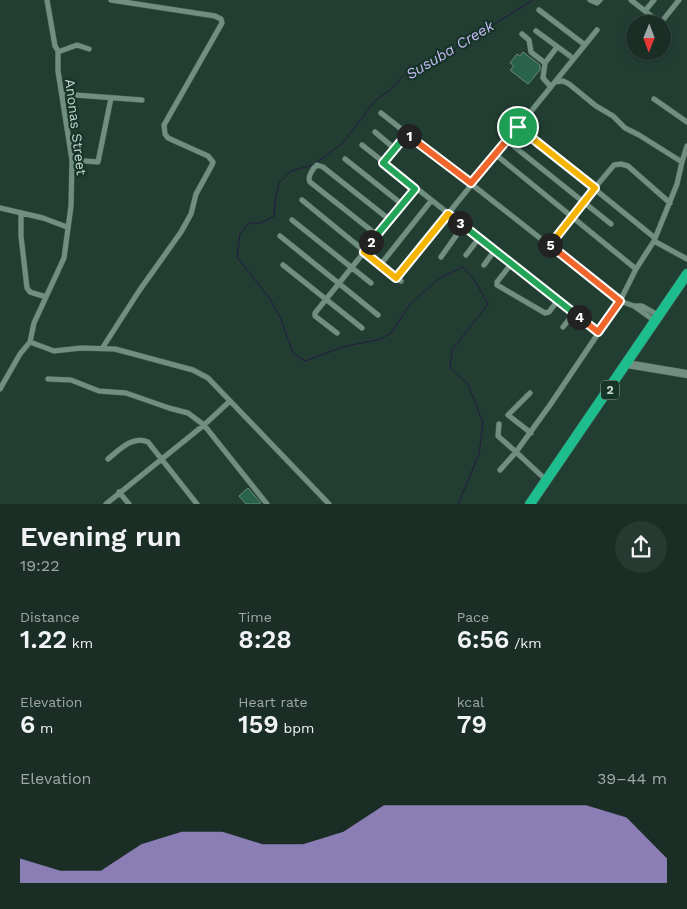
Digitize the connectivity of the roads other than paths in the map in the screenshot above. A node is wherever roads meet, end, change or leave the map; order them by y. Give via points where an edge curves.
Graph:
1 (47, 0) edge
2 (111, 0) edge
3 (590, 0) edge
4 (600, 0) edge
5 (631, 0) edge
6 (654, 0) edge
7 (679, 0) edge
8 (539, 10) dead end
9 (645, 11) junction
10 (597, 30) dead end
11 (536, 31) dead end
12 (522, 34) dead end
13 (585, 45) junction
14 (557, 47) junction
15 (89, 48) dead end
16 (58, 52) junction
17 (570, 56) dead end
18 (544, 63) junction
19 (553, 84) junction
20 (62, 94) junction
21 (111, 98) junction
22 (654, 99) dead end
23 (142, 100) dead end
24 (381, 113) dead end
25 (687, 122) edge
26 (518, 127) junction
27 (375, 132) dead end
28 (407, 134) junction
29 (506, 140) junction
30 (362, 145) dead end
31 (687, 146) edge
32 (395, 149) junction
33 (495, 154) junction
34 (345, 159) dead end
35 (72, 160) junction
36 (682, 162) junction
37 (383, 163) junction
38 (471, 183) junction
39 (595, 188) junction
40 (415, 189) junction
41 (302, 200) dead end
42 (431, 201) junction
43 (583, 202) junction
44 (670, 202) junction
45 (403, 204) junction
46 (0, 208) edge
47 (22, 212) junction
48 (448, 214) junction
49 (572, 215) junction
50 (292, 220) dead end
51 (390, 220) junction
52 (610, 224) dead end
53 (67, 226) junction
54 (463, 226) junction
55 (377, 235) junction
56 (280, 236) dead end
57 (479, 238) junction
58 (655, 239) junction
59 (550, 245) junction
60 (495, 250) junction
61 (364, 252) junction
62 (466, 254) dead end
63 (441, 256) dead end
64 (687, 259) edge
65 (512, 263) junction
66 (381, 264) junction
67 (283, 265) dead end
68 (484, 265) dead end
69 (351, 268) junction
70 (636, 269) junction
71 (687, 274) edge
72 (371, 283) dead end
73 (339, 284) junction
74 (46, 297) junction
75 (326, 300) junction
76 (558, 300) junction
77 (620, 301) junction
78 (574, 313) junction
79 (378, 315) dead end
80 (657, 318) junction
81 (563, 327) dead end
82 (362, 328) dead end
83 (598, 332) junction
84 (337, 333) dead end
85 (30, 342) junction
86 (103, 347) junction
87 (627, 364) junction
88 (687, 374) edge
89 (48, 379) dead end
90 (0, 389) edge
91 (530, 393) dead end
92 (230, 401) junction
93 (499, 424) dead end
94 (204, 425) junction
95 (531, 433) junction
96 (516, 452) junction
97 (161, 458) junction
98 (108, 459) dead end
99 (500, 470) dead end
100 (546, 480) junction
101 (119, 492) junction
102 (106, 504) edge
103 (129, 504) edge
104 (197, 504) edge
105 (267, 504) edge
106 (328, 504) edge
107 (532, 504) edge

1 - 16 street, Anonas Street
2 - 86 street via 215,16 222,24 164,125 164,134 168,138 208,156 212,165 181,232
3 - 4 street via 597,3
5 - 9 street
6 - 9 street
7 - 9 street via 663,20 657,21
8 - 13 street
10 - 13 street
11 - 14 street
12 - 18 street via 529,40 531,52
13 - 19 street
14 - 17 street
14 - 18 street
15 - 16 street via 77,45
16 - 20 street, Anonas Street
18 - 19 street via 544,78
19 - 26 street
19 - 36 street via 562,81 569,84 625,128
20 - 21 street
20 - 35 street, Anonas Street
21 - 23 street
21 - 35 street via 98,162
22 - 25 street
24 - 28 street
26 - 29 street
26 - 39 street
27 - 32 street
28 - 32 street
28 - 38 street
29 - 33 street
29 - 43 street
30 - 37 street
31 - 36 street
32 - 37 street
33 - 38 street
33 - 49 street
34 - 45 street
35 - 53 street, Anonas Street
36 - 44 street
37 - 40 street
38 - 48 street
38 - 59 street
39 - 43 street
39 - 44 street via 612,166 625,165
39 - 58 street
40 - 42 street
40 - 45 street
41 - 61 street
42 - 48 street
42 - 66 street
43 - 49 street
43 - 52 street
44 - 58 street
45 - 51 street
46 - 47 street
47 - 53 street
47 - 74 street via 26,288
48 - 54 street
48 - 66 street via 399,280
49 - 59 street
49 - 70 street
50 - 69 street
51 - 55 street
51 - 55 street via 323,166 315,166 310,182
53 - 74 street, Anonas Street via 64,258
54 - 57 street
54 - 63 street
55 - 61 street
56 - 73 street
57 - 60 street
57 - 62 street
58 - 64 street
58 - 70 street
59 - 77 street
60 - 65 street
60 - 68 street
61 - 66 street
61 - 69 street
65 - 76 street
65 - 76 street via 497,285 545,313
67 - 75 street
69 - 72 street
69 - 73 street
70 - 77 street
71 - 80 highway, 2
73 - 75 street
73 - 79 street
74 - 85 street, Anonas Street via 34,323
75 - 82 street
75 - 84 street via 315,316
76 - 78 street
77 - 80 street via 642,306
77 - 83 street
78 - 81 street
78 - 83 street
80 - 87 highway, 2
83 - 95 street
85 - 86 street via 54,351
85 - 90 street
86 - 92 street via 193,370 208,378
87 - 88 street
87 - 100 highway, 2
89 - 94 street via 72,380 99,391 126,393 188,413
91 - 95 street via 508,415
92 - 94 street
92 - 106 street
93 - 96 street via 498,436
94 - 97 street
94 - 105 street
95 - 96 street
96 - 99 street
96 - 100 street
97 - 98 street via 148,442 139,440 132,441
97 - 101 street
97 - 104 street
100 - 107 highway, 2
101 - 102 street
101 - 103 street

